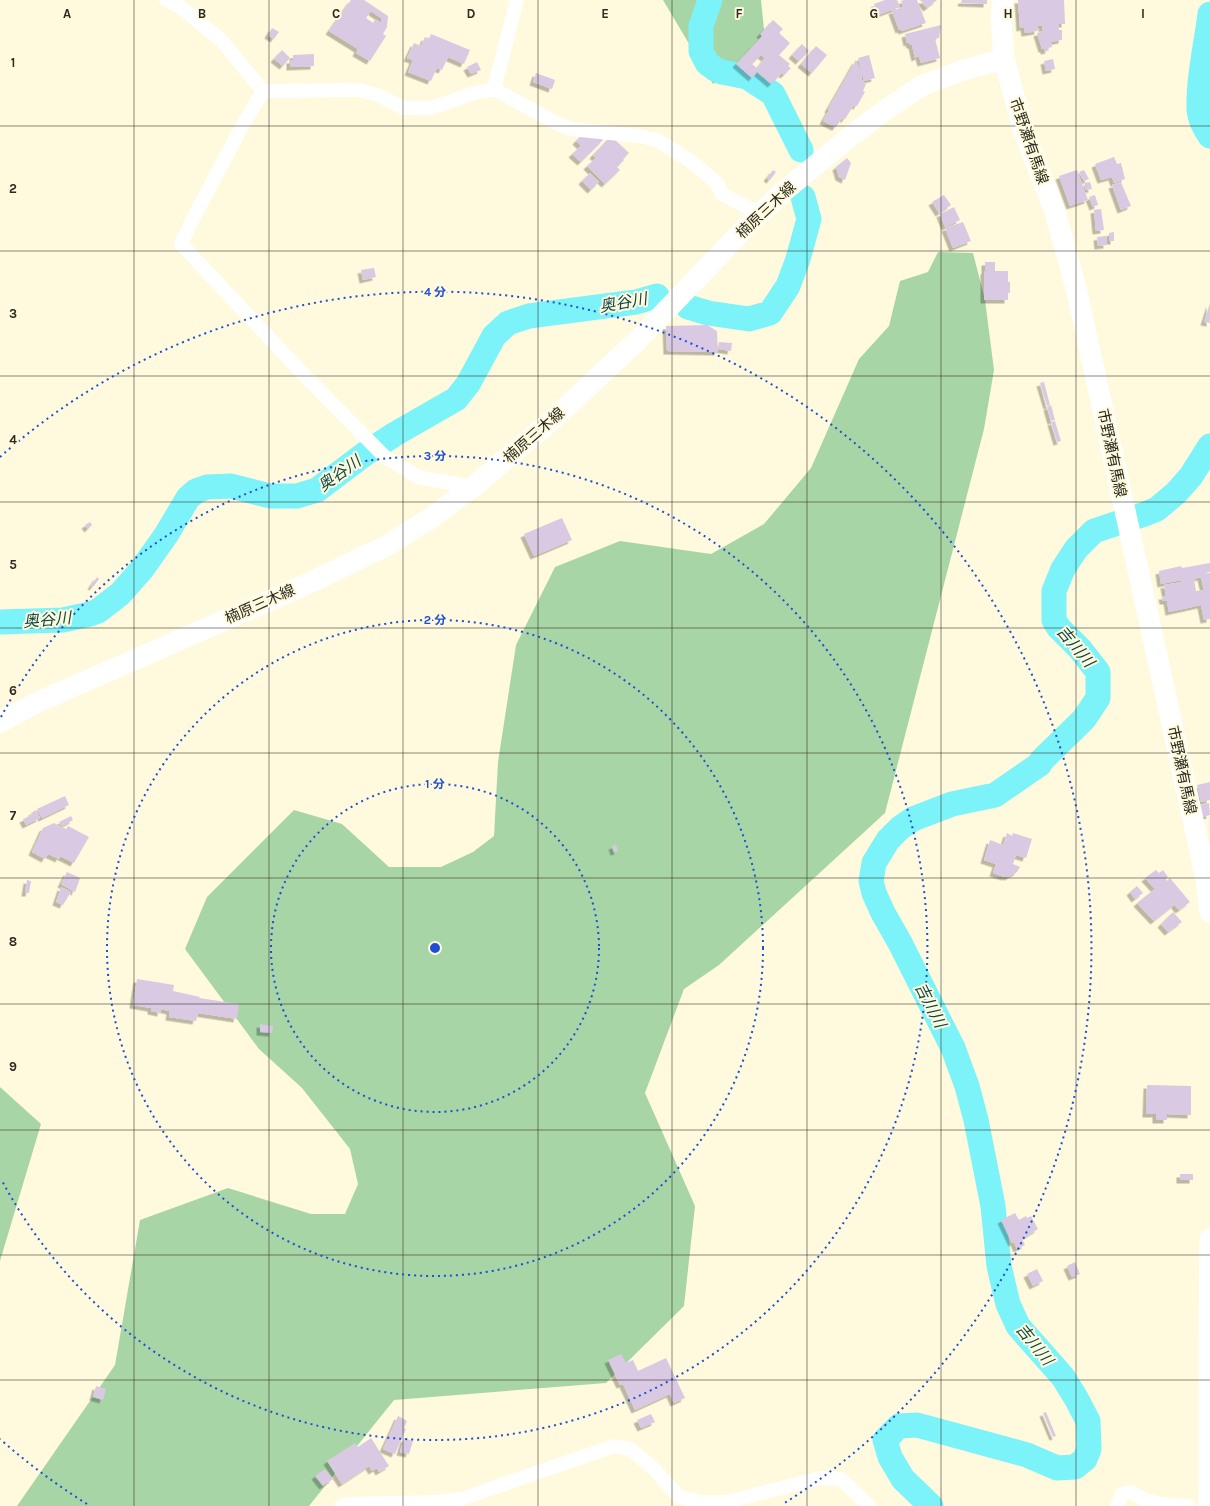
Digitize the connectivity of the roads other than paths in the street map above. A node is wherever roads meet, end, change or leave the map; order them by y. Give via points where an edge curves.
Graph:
1 (166, 0) edge
2 (517, 0) edge
3 (1003, 0) edge
4 (1004, 59) junction
5 (494, 89) junction
6 (263, 91) junction
7 (760, 214) junction
8 (473, 487) junction
9 (0, 722) edge
10 (1210, 912) edge
11 (1210, 1239) edge
12 (1209, 1337) edge
13 (1210, 1447) edge
14 (342, 1506) edge
15 (870, 1506) edge
16 (1117, 1506) edge
17 (1189, 1506) edge
18 (1210, 1506) edge

1 - 6 street via 179,6 221,40
2 - 5 street
3 - 4 main road, 市野瀬有馬線 via 1001,19
4 - 7 main road, 楠原三木線 via 923,85 851,136
4 - 10 main road, 市野瀬有馬線 via 1024,132 1055,212 1077,292 1206,879
5 - 6 street via 470,94 431,108 404,108 375,94 359,90
5 - 7 street via 571,130 657,140 689,160 717,183 722,194
6 - 8 street via 181,244 384,456 418,477
7 - 8 main road, 楠原三木線 via 638,340 552,420
8 - 9 main road, 楠原三木線 via 388,545 307,584 36,703
11 - 12 main road
12 - 13 main road
13 - 18 main road
14 - 15 street via 436,1502 461,1498 614,1446 630,1449 653,1468 679,1497 702,1502 726,1502 821,1478 841,1479
16 - 17 street via 1122,1494 1131,1492 1142,1500 1158,1504

